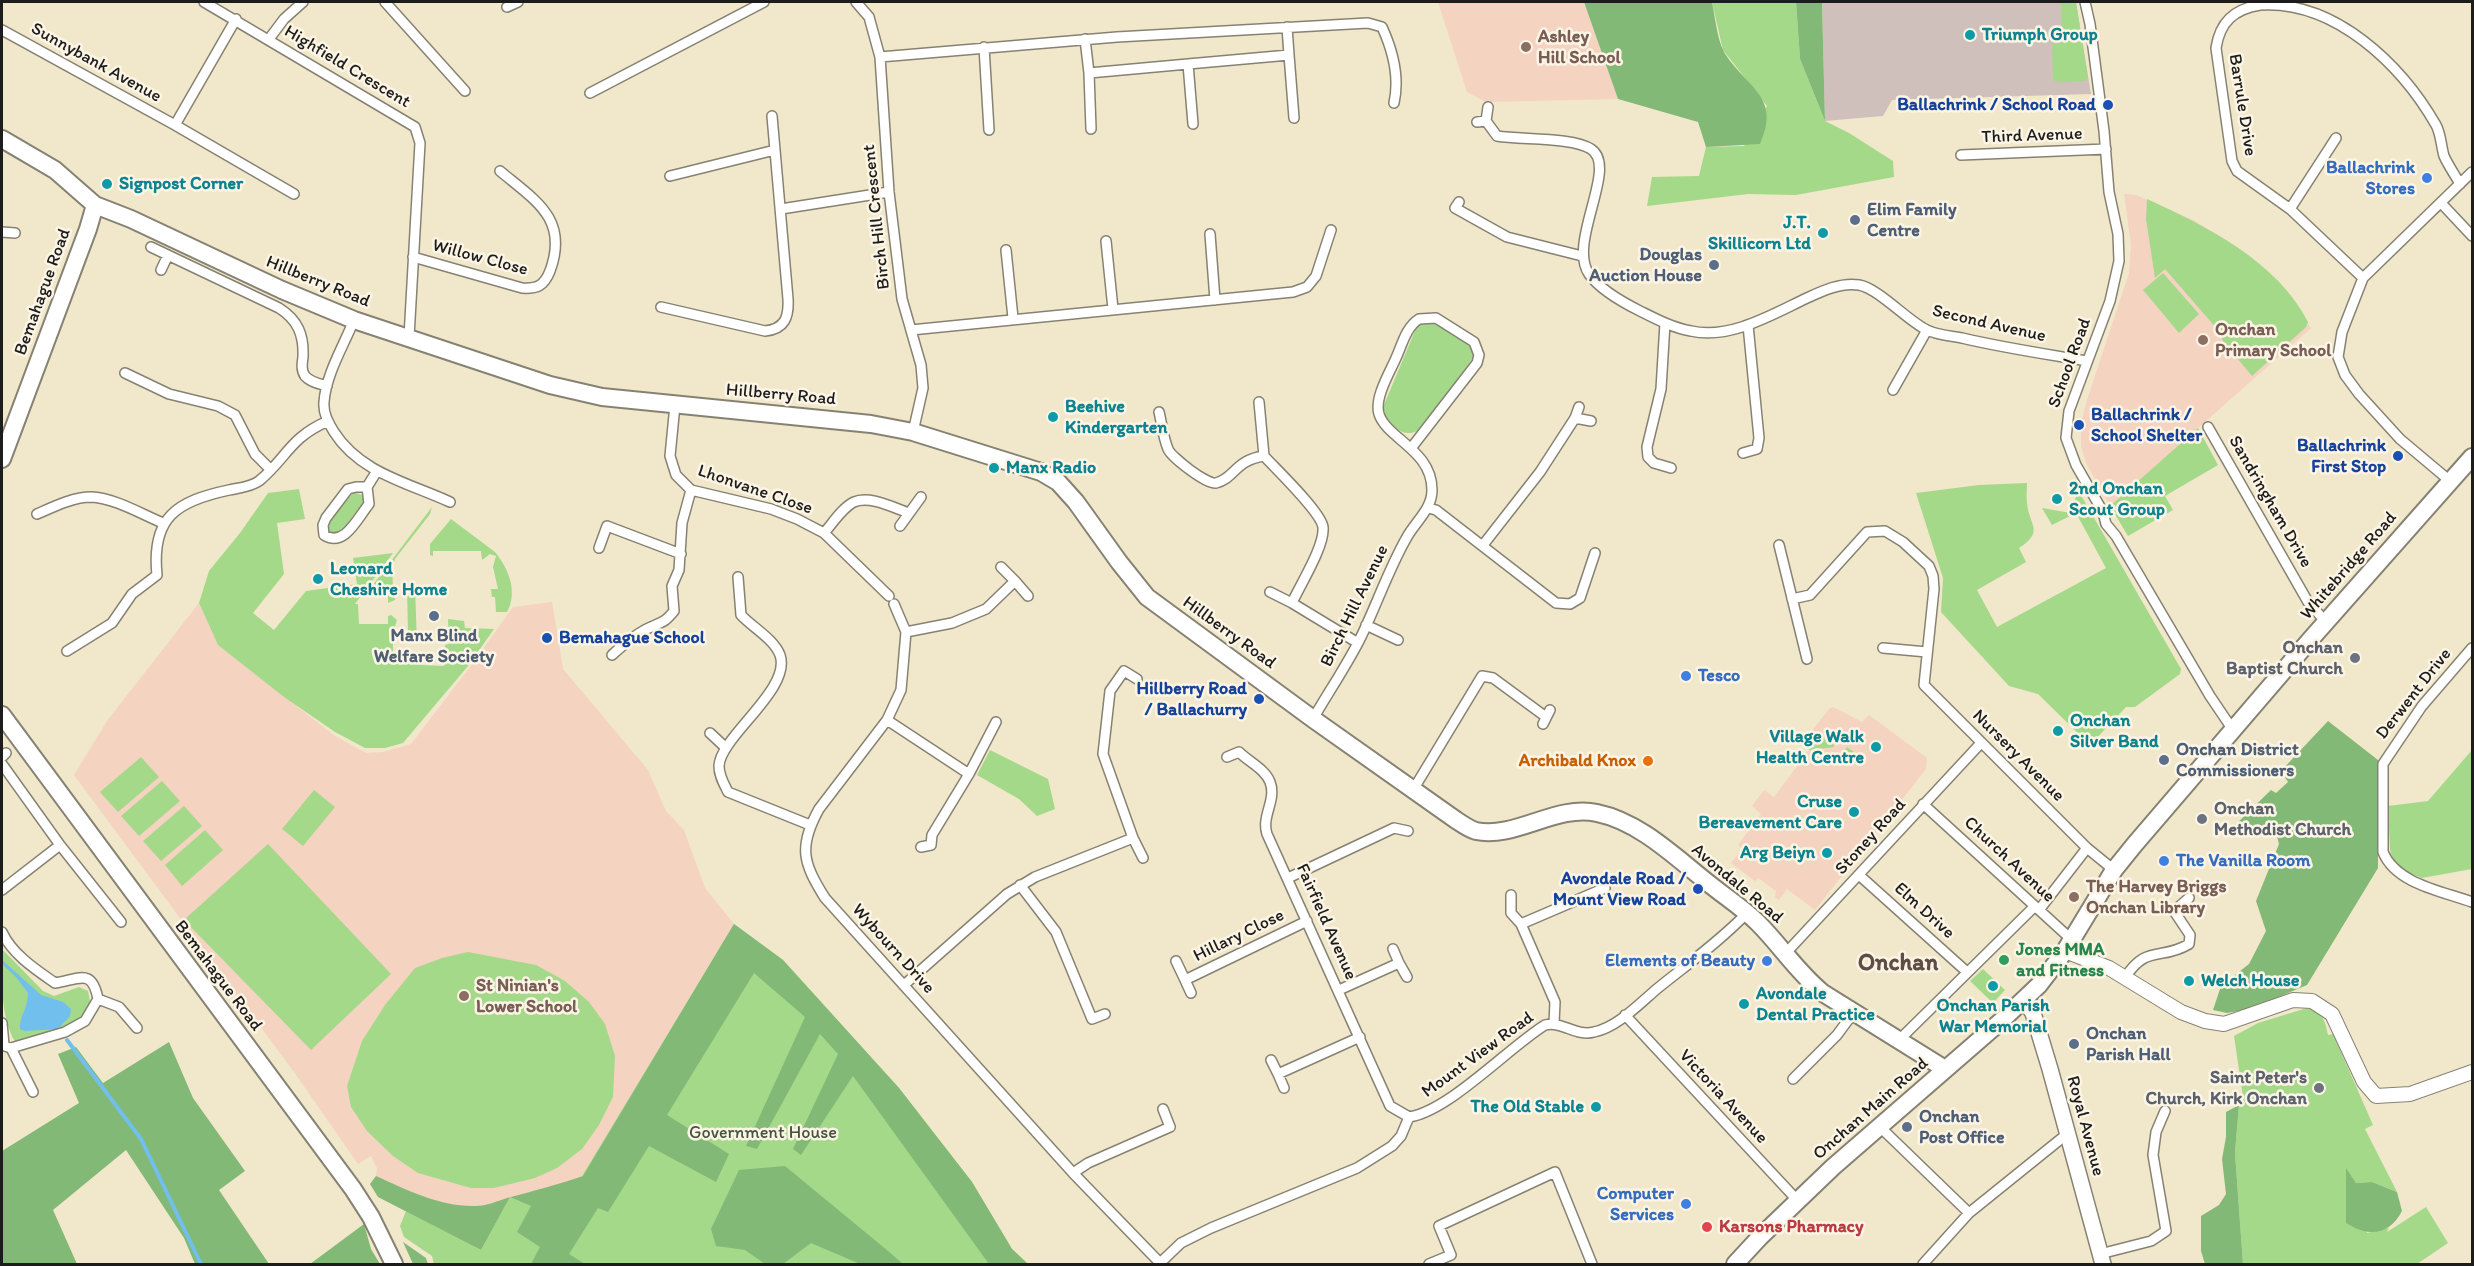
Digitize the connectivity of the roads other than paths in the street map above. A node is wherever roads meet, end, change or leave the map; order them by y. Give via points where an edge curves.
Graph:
1 (204, 2) edge
2 (303, 2) edge
3 (385, 2) edge
4 (518, 2) edge
5 (764, 2) edge
6 (856, 2) edge
7 (2085, 2) edge
8 (507, 7) dead end
9 (236, 19) junction
10 (1287, 27) junction
11 (2, 30) edge
12 (269, 39) junction
13 (1085, 39) junction
14 (984, 47) junction
15 (1289, 55) junction
16 (880, 57) junction
17 (1188, 64) junction
18 (1089, 73) junction
19 (465, 91) dead end
20 (590, 93) dead end
21 (1394, 103) dead end
22 (1488, 107) dead end
23 (772, 116) dead end
24 (1294, 118) dead end
25 (1193, 124) dead end
26 (175, 125) junction
27 (1091, 129) dead end
28 (989, 130) dead end
29 (2336, 138) dead end
30 (2, 139) edge
31 (2106, 149) junction
32 (775, 150) junction
33 (1960, 155) dead end
34 (501, 171) dead end
35 (2472, 172) edge
36 (670, 176) dead end
37 (2460, 184) junction
38 (889, 192) junction
39 (294, 194) dead end
40 (1459, 201) dead end
41 (2442, 204) junction
42 (94, 205) junction
43 (781, 209) junction
44 (2290, 209) junction
45 (1331, 230) dead end
46 (2, 232) edge
47 (15, 232) dead end
48 (1210, 234) dead end
49 (2472, 236) edge
50 (1106, 241) dead end
51 (151, 247) dead end
52 (1006, 250) dead end
53 (168, 255) junction
54 (1582, 256) junction
55 (413, 258) junction
56 (161, 270) dead end
57 (2363, 278) junction
58 (1215, 300) junction
59 (661, 307) dead end
60 (1113, 309) junction
61 (1013, 318) junction
62 (354, 320) junction
63 (1665, 323) junction
64 (1748, 324) junction
65 (911, 330) junction
66 (1927, 330) junction
67 (409, 337) junction
68 (2087, 362) junction
69 (125, 373) dead end
70 (327, 386) junction
71 (1893, 390) dead end
72 (1259, 402) dead end
73 (675, 405) junction
74 (1579, 407) dead end
75 (1159, 412) dead end
76 (1575, 418) junction
77 (1591, 421) dead end
78 (328, 422) junction
79 (2208, 427) dead end
80 (913, 432) junction
81 (1412, 447) junction
82 (1743, 453) dead end
83 (1264, 456) junction
84 (2472, 457) edge
85 (2, 459) edge
86 (1671, 468) dead end
87 (270, 469) junction
88 (377, 471) junction
89 (2450, 481) junction
90 (367, 487) junction
91 (691, 490) junction
92 (921, 497) dead end
93 (450, 502) dead end
94 (1428, 508) junction
95 (909, 513) junction
96 (36, 514) dead end
97 (163, 523) junction
98 (900, 526) dead end
99 (824, 533) junction
100 (1483, 545) junction
101 (1779, 545) dead end
102 (599, 548) dead end
103 (1595, 553) dead end
104 (681, 554) junction
105 (1001, 567) dead end
106 (738, 577) dead end
107 (1015, 581) junction
108 (1270, 592) dead end
109 (1028, 596) dead end
110 (1792, 599) junction
111 (892, 600) joint
112 (1292, 603) junction
113 (2326, 622) junction
114 (1366, 626) junction
115 (906, 632) junction
116 (1398, 640) dead end
117 (1358, 643) junction
118 (1883, 648) dead end
119 (2472, 648) edge
120 (67, 651) dead end
121 (1927, 652) junction
122 (612, 655) dead end
123 (1807, 659) dead end
124 (1137, 679) dead end
125 (2, 715) edge
126 (1546, 717) dead end
127 (1313, 719) junction
128 (887, 720) junction
129 (996, 722) dead end
130 (2233, 730) junction
131 (710, 733) dead end
132 (1981, 743) junction
133 (726, 748) junction
134 (1227, 757) dead end
135 (2, 764) edge
136 (969, 774) junction
137 (1413, 790) junction
138 (1923, 804) junction
139 (810, 825) junction
140 (1408, 831) dead end
141 (1475, 831) joint
142 (1133, 838) junction
143 (60, 845) junction
144 (921, 847) dead end
145 (2087, 848) junction
146 (1143, 858) dead end
147 (2114, 870) junction
148 (1859, 875) junction
149 (1288, 878) junction
150 (1020, 885) junction
151 (1605, 888) dead end
152 (2, 890) edge
153 (1511, 895) dead end
154 (2189, 898) dead end
155 (2472, 902) edge
156 (2036, 909) junction
157 (1747, 913) junction
158 (120, 916) dead end
159 (1307, 921) junction
160 (1521, 924) junction
161 (2, 932) edge
162 (2069, 946) junction
163 (1393, 950) dead end
164 (1785, 954) junction
165 (1176, 962) dead end
166 (1399, 963) junction
167 (1967, 972) junction
168 (1407, 977) dead end
169 (2125, 978) junction
170 (1185, 980) junction
171 (904, 986) junction
172 (1339, 990) junction
173 (1191, 993) dead end
174 (98, 999) junction
175 (2024, 1000) junction
176 (1854, 1012) junction
177 (1105, 1014) dead end
178 (1625, 1015) junction
179 (2, 1023) edge
180 (1554, 1023) junction
181 (137, 1028) dead end
182 (1359, 1037) junction
183 (1899, 1040) junction
184 (5, 1046) edge
185 (1271, 1060) dead end
186 (1945, 1069) junction
187 (2472, 1072) edge
188 (1278, 1074) junction
189 (1793, 1079) dead end
190 (1284, 1088) dead end
191 (33, 1092) dead end
192 (1163, 1109) dead end
193 (2165, 1111) dead end
194 (1409, 1117) junction
195 (1879, 1126) junction
196 (2067, 1134) junction
197 (1073, 1173) junction
198 (1798, 1201) junction
199 (1969, 1213) junction
200 (2102, 1259) edge
201 (394, 1264) edge
202 (1161, 1264) edge
203 (1429, 1264) edge
204 (1592, 1264) edge
205 (1735, 1264) edge
206 (1923, 1264) edge

1 - 9 street, Highfield Crescent
2 - 12 street
3 - 19 street
4 - 8 street
5 - 20 street
6 - 16 street, Birch Hill Crescent via 869,17
7 - 31 street, School Road
9 - 12 street, Highfield Crescent
9 - 26 street, Sunnybank Avenue
10 - 13 street
10 - 15 street
10 - 21 street via 1368,22 1382,27 1397,72
11 - 26 street, Sunnybank Avenue
12 - 55 street, Highfield Crescent via 415,127 420,143
13 - 14 street
13 - 18 street
14 - 16 street
14 - 28 street
15 - 17 street
15 - 24 street
16 - 38 street, Birch Hill Crescent
17 - 18 street
17 - 25 street
18 - 27 street
22 - 54 street via 1481,121 1497,136 1571,142 1596,154 1601,172
23 - 32 street
26 - 39 street, Sunnybank Avenue
29 - 44 street
30 - 42 highway, Hillberry Road via 55,170
31 - 33 street, Third Avenue
31 - 68 street, School Road via 2119,261 2110,301
32 - 36 street
32 - 43 street
34 - 55 street, Willow Close via 553,223 556,245 546,282 535,289 522,288
35 - 37 street
37 - 41 street
37 - 44 street, Barrule Drive via 2445,157 2437,127 2405,78 2368,40 2335,19 2298,7 2247,7 2229,17 2218,33 2216,48 2232,161 2237,171
38 - 43 street
38 - 65 street, Birch Hill Crescent via 902,298
40 - 54 street via 1455,208 1507,237
41 - 49 street
41 - 57 street
42 - 62 highway, Hillberry Road
42 - 85 highway, Bemahague Road
43 - 59 street via 789,299 789,313 782,326 765,331
44 - 57 street, Barrule Drive
45 - 58 street via 1316,276 1307,287
46 - 47 street
48 - 58 street
50 - 60 street
51 - 53 street
52 - 61 street
53 - 56 street
53 - 70 street via 291,316 302,339 304,375
54 - 63 street, Second Avenue via 1588,273 1598,284
55 - 67 street, Highfield Crescent
57 - 89 street via 2342,332 2338,357 2345,375 2400,439
58 - 60 street
60 - 61 street
61 - 65 street
62 - 67 highway, Hillberry Road
62 - 70 street
63 - 64 street, Second Avenue via 1693,332
63 - 86 street via 1661,389 1647,447 1648,457 1654,463
64 - 66 street, Second Avenue via 1827,289 1860,285
64 - 82 street via 1760,438 1757,449
65 - 80 street, Birch Hill Crescent via 923,388
66 - 68 street, Second Avenue
66 - 71 street
67 - 73 highway, Hillberry Road via 561,388
68 - 130 street, School Road via 2068,411 2069,450 2106,524
69 - 87 street via 169,394 218,406 235,415 255,454
70 - 78 street via 324,410
72 - 83 street
73 - 80 highway, Hillberry Road via 829,419
73 - 91 street, Lhonvane Close via 670,456 676,475
74 - 76 street
75 - 83 street via 1168,451 1210,484 1218,483 1250,458
76 - 77 street
76 - 100 street via 1540,472
78 - 87 street via 300,436
78 - 88 street via 341,442
79 - 113 street, Sandringham Drive via 2308,602
80 - 127 highway, Hillberry Road via 1022,464 1058,482 1147,597
81 - 81 street via 1378,413 1380,397 1413,323 1425,317 1436,318 1474,342 1479,355 1477,363
81 - 94 street via 1429,474 1432,487
83 - 112 street via 1316,513 1323,526 1321,541
84 - 89 highway, Whitebridge Road
87 - 97 street via 250,486 181,505
88 - 90 street
88 - 93 street
89 - 113 highway, Whitebridge Road
90 - 90 street via 369,504 346,534 331,540 324,535 326,518 348,489
91 - 99 street, Lhonvane Close via 771,509
91 - 104 street via 682,523
92 - 95 street
94 - 100 street
94 - 114 street, Birch Hill Avenue via 1407,537
95 - 98 street
95 - 99 street, Lhonvane Close via 862,500 852,503
96 - 97 street via 91,497 111,501
97 - 120 street via 155,549 160,576 132,594 112,623
99 - 111 street, Lhonvane Close
100 - 103 street via 1556,603 1570,604 1580,598
101 - 110 street
102 - 104 street via 607,526
104 - 122 street via 672,586 674,611 663,623 652,626
105 - 107 street
106 - 133 street via 741,615 774,645 780,656 779,671 773,687
107 - 109 street
107 - 115 street via 986,609 952,623
108 - 112 street
110 - 121 street, Nursery Avenue via 1810,595 1867,532 1885,531 1929,566 1933,576
110 - 123 street
111 - 115 street, Wybourn Drive
112 - 117 street
113 - 130 highway, Whitebridge Road
114 - 116 street
114 - 117 street, Birch Hill Avenue
115 - 128 street, Wybourn Drive via 901,690
117 - 127 street, Birch Hill Avenue
118 - 121 street
119 - 155 street, Derwent Drive via 2422,706 2383,764 2383,852 2391,867 2413,881
121 - 132 street, Nursery Avenue via 1924,685
124 - 142 street via 1124,671 1110,691 1103,754
125 - 201 highway, Bemahague Road via 353,1189 372,1217
126 - 137 street via 1493,678 1482,676
127 - 137 highway, Hillberry Road
128 - 136 street
128 - 139 street, Wybourn Drive
129 - 136 street
130 - 147 highway, Onchan Main Road
131 - 133 street
132 - 138 street, Stoney Road
132 - 145 street, Nursery Avenue
133 - 139 street via 719,764 728,792
134 - 149 street, Fairfield Avenue via 1239,752 1270,782 1272,794 1265,827
135 - 143 street
136 - 144 street via 932,835 931,845
137 - 141 highway, Hillberry Road
138 - 148 street, Stoney Road
138 - 156 street, Church Avenue
139 - 171 street, Wybourn Drive via 805,852 809,872 825,898
140 - 149 street via 1394,828
141 - 157 highway, Avondale Road via 1494,831 1581,812 1615,818 1660,845
142 - 146 street
142 - 150 street
143 - 152 street
143 - 158 street
145 - 147 street, Nursery Avenue
145 - 156 street
147 - 162 highway, Onchan Main Road
148 - 164 street, Stoney Road
148 - 167 street, Elm Drive
149 - 159 street, Fairfield Avenue
150 - 171 street
150 - 177 street via 1056,932 1092,1019
151 - 160 street
153 - 160 street via 1511,913
154 - 169 street via 2174,911 2190,935 2189,944 2177,951 2146,955
156 - 162 street, Church Avenue
156 - 167 street
157 - 164 highway, Avondale Road
157 - 178 street, Mount View Road via 1723,937
159 - 170 street, Hillary Close
159 - 172 street, Fairfield Avenue
160 - 180 street via 1555,1002
161 - 174 street via 30,966 55,983 90,979
162 - 169 main road
162 - 175 highway, Onchan Main Road
163 - 166 street
164 - 176 highway, Avondale Road via 1810,982
165 - 170 street, Hillary Close
166 - 168 street
166 - 172 street
167 - 183 street
169 - 187 main road via 2181,1011 2224,1024 2293,1000 2313,1001 2332,1014 2364,1082 2376,1096 2410,1094
170 - 173 street, Hillary Close
171 - 197 street, Wybourn Drive
172 - 182 street, Fairfield Avenue
174 - 181 street via 119,1007
174 - 184 street via 85,1021 65,1032
175 - 186 highway, Onchan Main Road
175 - 196 main road, Royal Avenue via 2033,1013
176 - 183 highway, Avondale Road
176 - 189 street
178 - 180 street, Mount View Road via 1592,1033 1583,1034
178 - 198 street, Victoria Avenue
179 - 184 street
180 - 194 street, Mount View Road via 1534,1032 1442,1104
182 - 188 street
182 - 194 street, Fairfield Avenue via 1390,1106
183 - 186 highway, Avondale Road
184 - 191 street
185 - 188 street
186 - 195 highway, Onchan Main Road
188 - 190 street
192 - 197 street via 1172,1132 1088,1162
193 - 200 street via 2156,1132 2153,1155 2166,1231 2151,1241
194 - 202 street, Mount View Road via 1392,1146 1357,1168 1201,1233 1181,1243
195 - 198 highway, Onchan Main Road
195 - 199 street
196 - 199 street
196 - 200 main road, Royal Avenue
197 - 202 street, Wybourn Drive
198 - 205 highway, Onchan Main Road
199 - 206 street
203 - 204 street via 1451,1255 1439,1226 1555,1172

